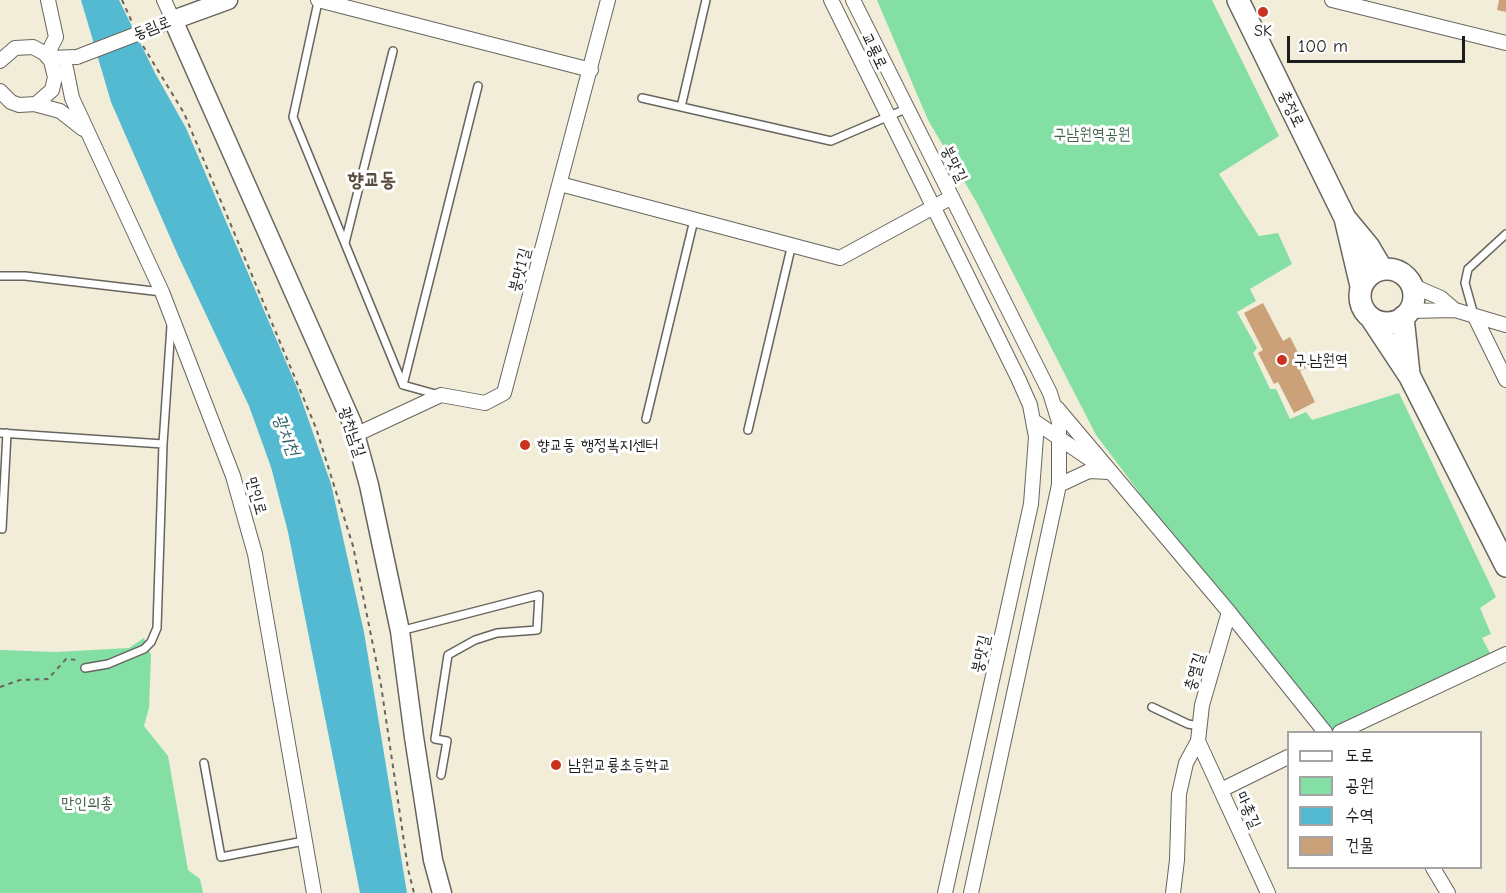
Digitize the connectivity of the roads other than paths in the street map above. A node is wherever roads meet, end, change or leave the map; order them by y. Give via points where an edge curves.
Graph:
1 (48, 0) edge
2 (164, 0) edge
3 (228, 0) edge
4 (608, 0) edge
5 (706, 0) edge
6 (831, 0) edge
7 (853, 0) edge
8 (1238, 0) edge
9 (1332, 0) edge
10 (318, 1) edge
11 (168, 22) junction
12 (1506, 43) edge
13 (393, 51) dead end
14 (44, 54) junction
15 (3, 55) edge
16 (77, 57) junction
17 (591, 70) junction
18 (59, 75) junction
19 (478, 86) dead end
20 (0, 91) edge
21 (642, 98) dead end
22 (34, 104) junction
23 (681, 107) junction
24 (908, 108) junction
25 (889, 117) junction
26 (87, 132) junction
27 (560, 184) junction
28 (952, 197) junction
29 (933, 206) junction
30 (1345, 218) junction
31 (694, 220) junction
32 (1506, 234) edge
33 (345, 243) junction
34 (792, 244) junction
35 (1382, 269) junction
36 (0, 276) edge
37 (1411, 285) junction
38 (1361, 286) junction
39 (162, 292) junction
40 (1455, 310) junction
41 (1406, 314) junction
42 (172, 317) junction
43 (1475, 317) junction
44 (1371, 318) junction
45 (1506, 325) edge
46 (1410, 377) junction
47 (1506, 380) edge
48 (404, 385) junction
49 (441, 395) junction
50 (1056, 407) junction
51 (646, 419) dead end
52 (1034, 421) junction
53 (748, 430) dead end
54 (3, 433) edge
55 (355, 435) junction
56 (1060, 440) junction
57 (163, 444) junction
58 (1109, 472) junction
59 (1059, 485) junction
60 (2, 529) dead end
61 (1506, 566) edge
62 (1229, 612) junction
63 (400, 631) junction
64 (1506, 654) edge
65 (85, 668) road end
66 (1152, 707) dead end
67 (1198, 726) junction
68 (1324, 731) edge
69 (1342, 731) edge
70 (1198, 741) junction
71 (1287, 757) edge
72 (204, 763) dead end
73 (441, 775) dead end
74 (1221, 790) junction
75 (304, 841) junction
76 (1434, 869) edge
77 (314, 893) edge
78 (442, 893) edge
79 (945, 893) edge
80 (971, 893) edge
81 (1173, 893) edge
82 (1268, 893) edge
83 (1448, 893) edge

1 - 14 street via 53,19
2 - 11 street, 광천남길
3 - 11 street, 동림로
4 - 17 street, 붕맛1길
5 - 23 lane
6 - 25 street, 교룡로
7 - 24 street, 붕맛길
8 - 30 main road, 충정로
9 - 12 street
10 - 17 street
10 - 33 lane via 293,117
11 - 16 street, 동림로, bridge
11 - 55 street, 광천남길
13 - 33 lane
14 - 15 street via 25,46
14 - 16 street
14 - 18 street
16 - 18 street
17 - 27 street, 붕맛1길
18 - 22 street via 45,99
18 - 26 street, 만인로
19 - 48 lane
20 - 22 street via 10,102
21 - 23 lane
22 - 26 street via 60,111
23 - 25 lane via 831,141
24 - 25 lane
24 - 28 street, 붕맛길
25 - 29 street, 붕맛길
26 - 39 street, 만인로
27 - 31 street
27 - 49 street, 붕맛1길 via 504,393 485,403
28 - 29 street
28 - 50 street, 붕맛길
29 - 34 street via 840,258
29 - 52 street, 붕맛길 via 1018,378
30 - 35 main road, 충정로
30 - 38 main road, 충정로
31 - 34 street
31 - 51 lane
32 - 43 lane via 1468,269 1465,283
33 - 48 lane
34 - 53 lane
35 - 37 main road via 1399,272
35 - 38 main road
36 - 39 lane
37 - 40 street via 1441,297
37 - 41 main road via 1413,294
38 - 44 main road via 1361,304
39 - 42 street, 만인로
40 - 41 street
40 - 43 street
41 - 44 main road via 1387,323
41 - 46 main road
42 - 57 lane
42 - 75 street, 만인로 via 233,476 253,548
43 - 45 street
43 - 47 street
44 - 46 main road
46 - 61 main road
48 - 49 lane
49 - 55 street
50 - 56 street, 붕맛길
50 - 58 street, 붕맛길
52 - 56 street, 붕맛길
52 - 79 street, 붕맛길 via 1036,463 1031,504
54 - 57 lane
54 - 60 lane
55 - 63 street, 광천남길
56 - 58 street, 붕맛길
56 - 59 street, 붕맛길
57 - 65 lane via 157,628 144,649 108,664
58 - 59 street via 1089,471
58 - 62 street, 붕맛길
59 - 80 street, 붕맛길
62 - 67 street, 충열길
62 - 68 street, 붕맛길
63 - 73 lane via 538,595 537,630 497,633 448,655 435,739 447,741
63 - 78 street, 광천남길
64 - 69 street
66 - 67 lane
67 - 70 street, 충열길
70 - 74 street, 마총길
70 - 81 street via 1186,764 1179,794
71 - 74 street
72 - 75 lane via 221,856
74 - 82 street, 마총길
75 - 77 street, 만인로
76 - 83 street

